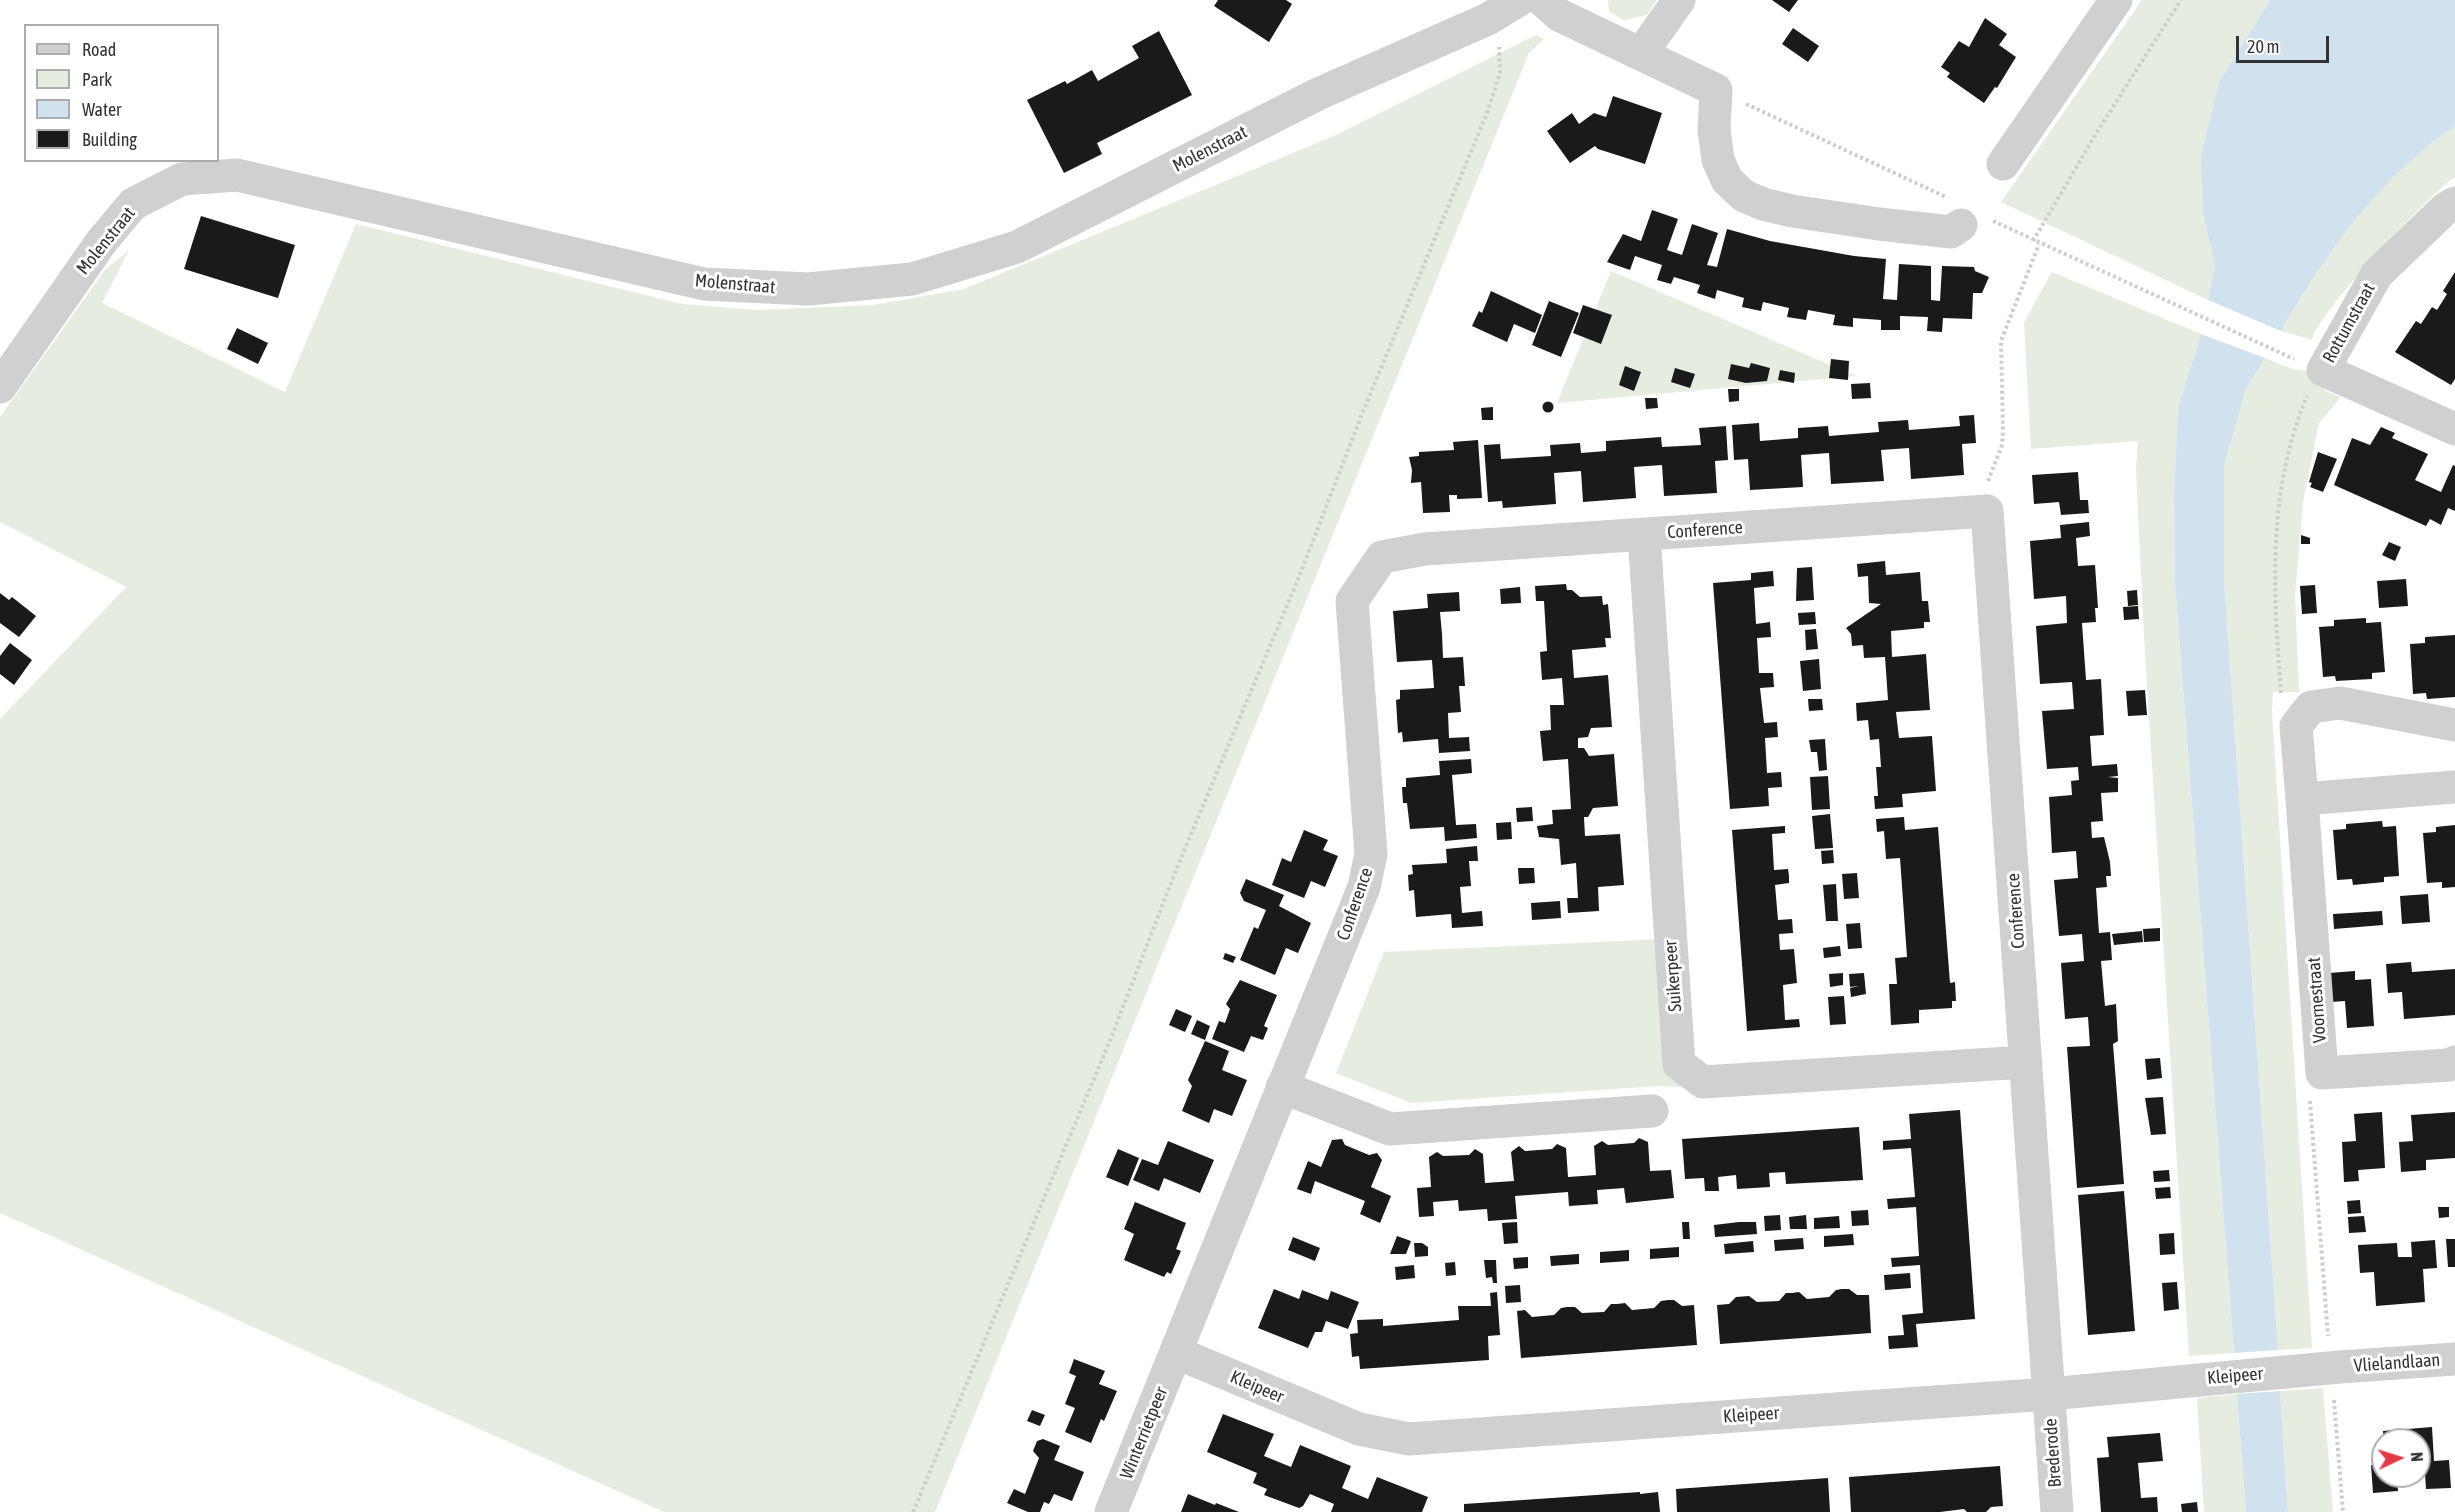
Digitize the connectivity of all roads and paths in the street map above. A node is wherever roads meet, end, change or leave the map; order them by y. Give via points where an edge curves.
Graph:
1 (1519, 0) edge
2 (1542, 0) edge
3 (1679, 0) edge
4 (2116, 0) edge
5 (2181, 0) edge
6 (1488, 19) junction
7 (1641, 54) junction
8 (1716, 90) junction
9 (2003, 164) dead end
10 (2455, 202) edge
11 (1967, 214) junction
12 (2033, 240) junction
13 (2039, 244) junction
14 (2287, 356) dead end
15 (0, 387) edge
16 (2455, 429) edge
17 (1987, 511) junction
18 (1644, 534) junction
19 (2455, 725) edge
20 (2455, 787) edge
21 (2302, 799) junction
22 (2026, 1062) junction
23 (2453, 1065) edge
24 (1282, 1087) junction
25 (1652, 1111) dead end
26 (1177, 1353) junction
27 (2455, 1359) edge
28 (2336, 1367) junction
29 (2049, 1394) junction
30 (913, 1512) edge
31 (1111, 1512) edge
32 (2057, 1512) edge
33 (2343, 1512) edge

1 - 6 street, Molenstraat
2 - 7 street via 1559,15
3 - 7 street
4 - 9 street
5 - 12 path
6 - 15 street, Molenstraat via 1318,94 1017,247 912,279 808,289 704,284 237,175 182,179 133,204 102,241
6 - 30 path via 1498,39 1501,60 1487,113
7 - 8 street
8 - 11 path via 1843,147
8 - 11 street via 1714,129 1718,160 1727,180 1744,196 1792,211 1951,232
10 - 16 street, Rottumstraat via 2377,274 2323,370
11 - 12 path
12 - 13 path
13 - 14 path
13 - 17 path via 2001,341 2002,446 1987,489
17 - 18 street, Conference
17 - 22 street, Conference
18 - 22 street, Suikerpeer via 1679,1064 1703,1082
18 - 24 street, Conference via 1425,549 1382,557 1352,601 1371,854 1364,887
19 - 21 street, Voornestraat via 2340,703 2311,706 2296,726
20 - 21 street
21 - 23 street, Voornestraat via 2322,1073
22 - 29 street, Conference
24 - 25 street via 1390,1129
24 - 26 street, Conference
26 - 29 street, Kleipeer via 1359,1429 1409,1439
26 - 31 street, Winterrietpeer
27 - 28 street, Vlielandlaan
28 - 29 street, Kleipeer
28 - 33 path
29 - 32 street, Brederode

